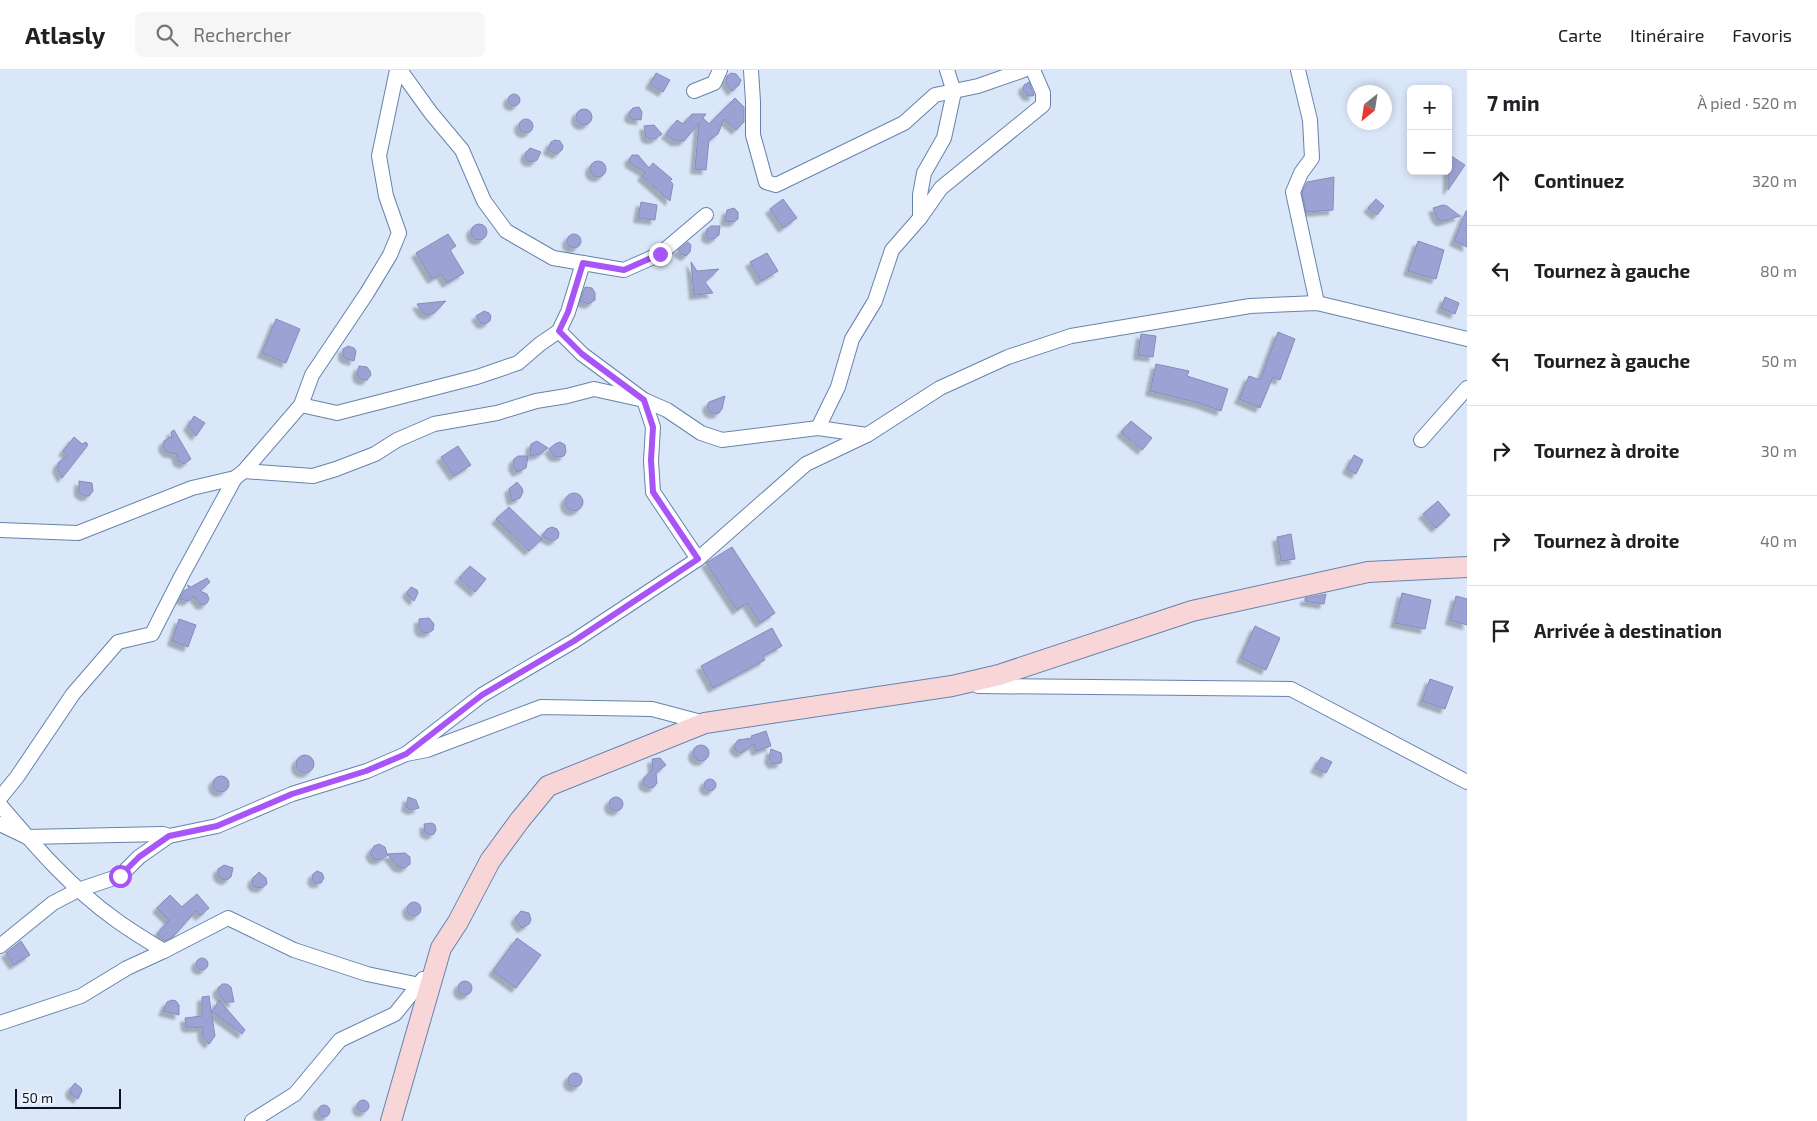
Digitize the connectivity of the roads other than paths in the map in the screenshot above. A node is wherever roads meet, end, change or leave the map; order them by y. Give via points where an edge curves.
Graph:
1 (398, 70) edge
2 (720, 70) edge
3 (751, 70) edge
4 (947, 70) edge
5 (1024, 70) edge
6 (1033, 70) edge
7 (1298, 70) edge
8 (694, 91) dead end
9 (954, 92) junction
10 (706, 215) dead end
11 (920, 218) junction
12 (583, 263) junction
13 (1317, 303) junction
14 (559, 331) junction
15 (1467, 339) edge
16 (1467, 388) edge
17 (644, 400) junction
18 (301, 405) junction
19 (818, 428) junction
20 (867, 435) junction
21 (1421, 440) dead end
22 (239, 475) junction
23 (0, 530) edge
24 (698, 559) junction
25 (1467, 567) edge
26 (952, 686) junction
27 (705, 724) junction
28 (406, 754) junction
29 (1467, 782) edge
30 (0, 798) edge
31 (0, 804) edge
32 (0, 824) edge
33 (169, 836) junction
34 (27, 837) junction
35 (78, 890) junction
36 (0, 946) edge
37 (441, 948) junction
38 (164, 951) junction
39 (420, 985) junction
40 (0, 1023) edge
41 (252, 1121) edge
42 (391, 1121) edge

1 - 12 street via 462,150 484,201 506,231 553,258
1 - 18 street via 379,156 386,196 399,233 376,278 312,375
2 - 8 street via 714,82
3 - 9 street via 753,135 766,182 776,185 904,123 935,95
4 - 9 street
5 - 9 street
6 - 11 street via 1043,92 1043,106 941,188
7 - 13 street via 1310,120 1312,158 1292,192
9 - 11 street via 944,138 924,173
10 - 12 street via 660,254 624,270
11 - 19 street via 892,250 875,301 852,339 838,387
12 - 14 street
13 - 15 street
13 - 20 street via 1250,306 1071,336 1008,357 940,388
14 - 17 street via 582,354
14 - 18 street via 518,363 477,377 337,413
16 - 21 street
17 - 19 street via 674,414 701,433 722,440
17 - 22 street via 594,389 497,413 434,424 397,440 375,454 312,476
17 - 24 street via 653,427 653,492
18 - 22 street
19 - 20 street
20 - 24 street via 806,464
22 - 23 street via 192,488 78,533
22 - 30 street via 152,634 118,642 73,694
24 - 28 street via 574,641 482,695
25 - 26 street via 1368,572 1192,611 999,676
26 - 27 street
26 - 29 street via 1291,689
27 - 28 street via 652,709 541,707 427,750
27 - 37 street via 548,786 490,861
28 - 33 street via 366,771 292,794 217,826
31 - 34 street
32 - 34 street
33 - 34 street
33 - 35 street via 139,857 120,876
34 - 35 street
35 - 36 street via 53,903
35 - 38 street
37 - 39 street
37 - 42 street
38 - 39 street via 228,918 294,950 367,974
38 - 40 street via 127,968 81,996
39 - 41 street via 395,1014 340,1040 295,1094

